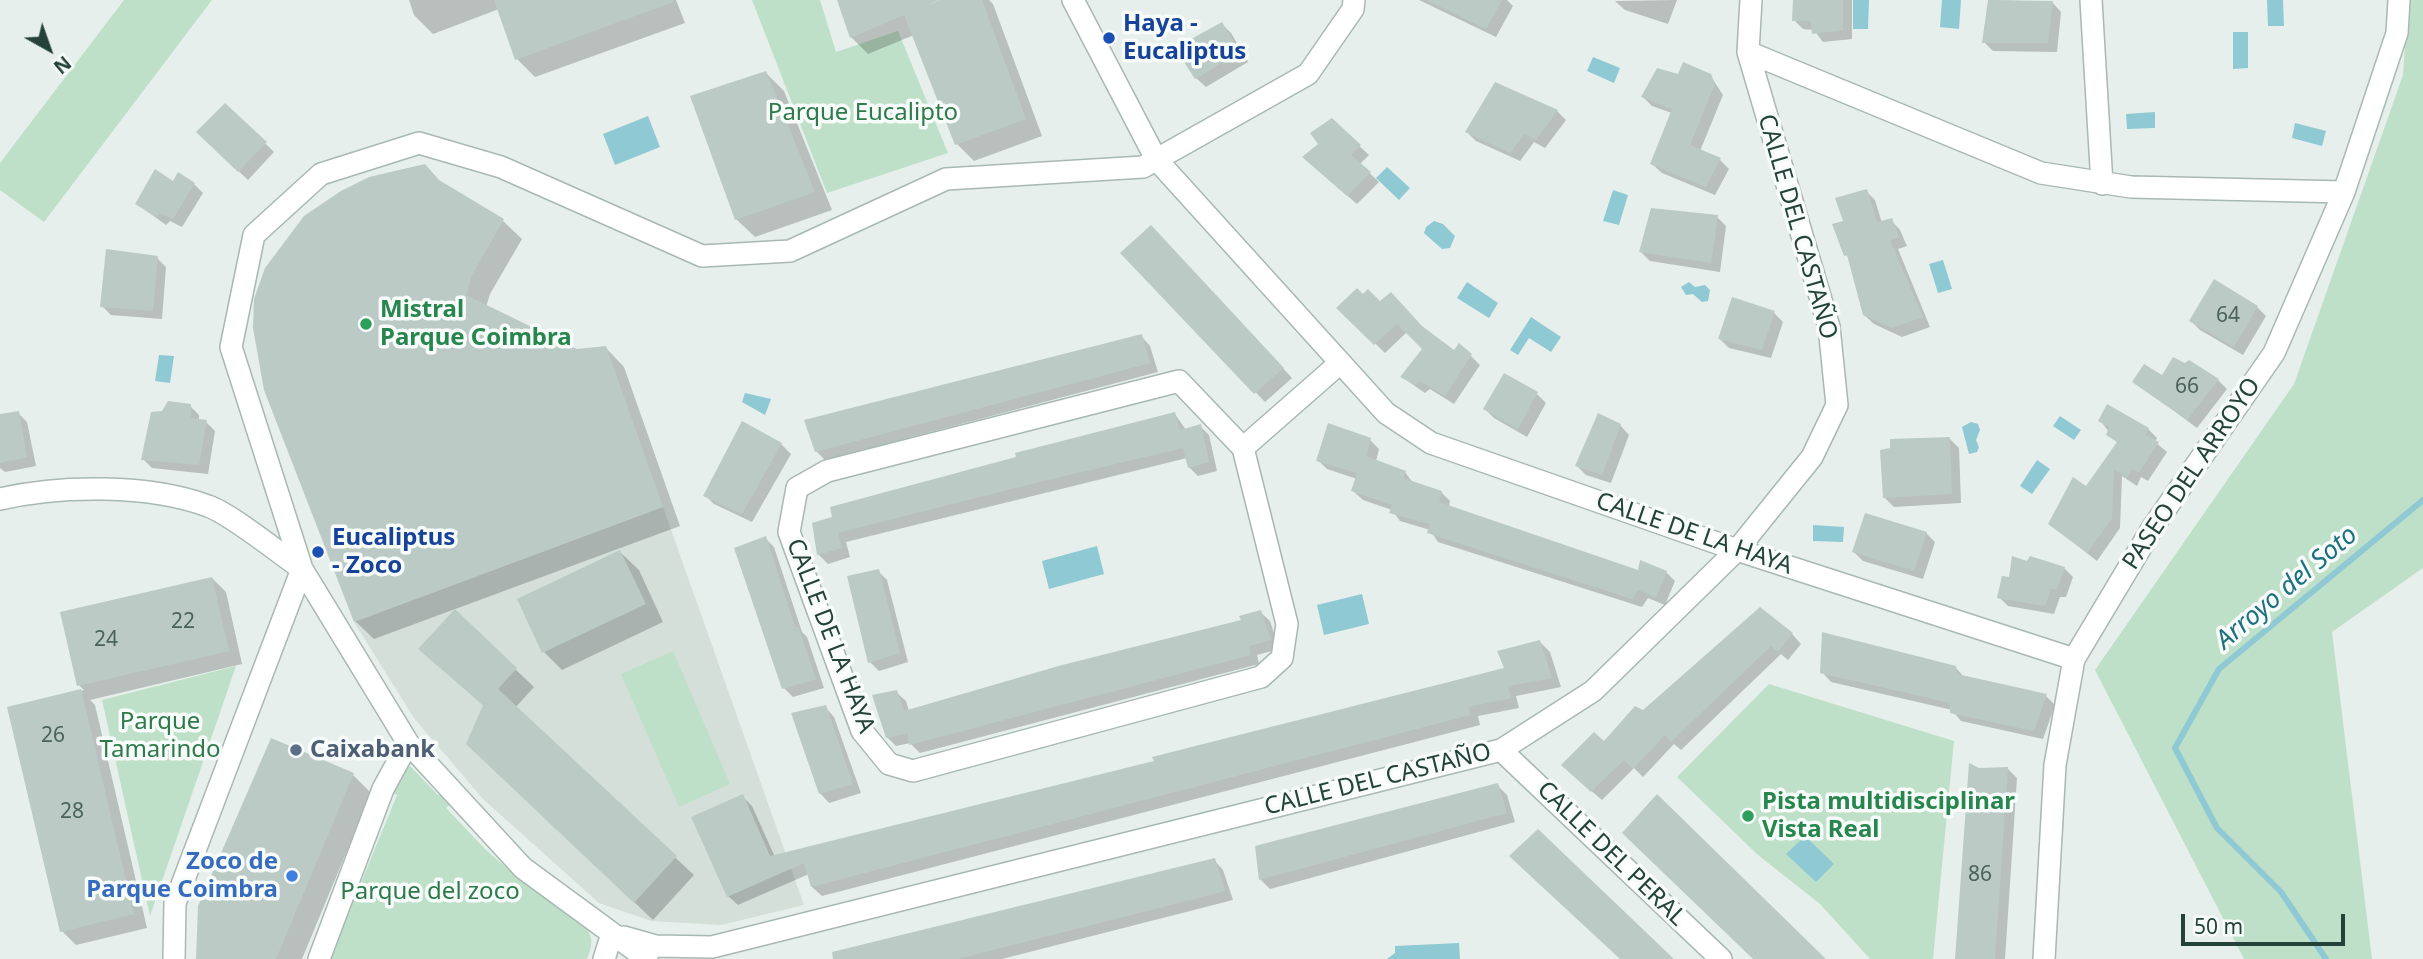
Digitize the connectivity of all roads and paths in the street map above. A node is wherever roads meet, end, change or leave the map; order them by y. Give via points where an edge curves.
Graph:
1 (1073, 0) edge
2 (1354, 0) edge
3 (1751, 0) edge
4 (2091, 0) edge
5 (2399, 0) edge
6 (1748, 52) junction
7 (1156, 159) junction
8 (2102, 184) junction
9 (2344, 192) junction
10 (1340, 363) junction
11 (1243, 448) junction
12 (0, 499) edge
13 (1737, 550) junction
14 (302, 569) junction
15 (2074, 659) junction
16 (408, 743) junction
17 (1501, 750) junction
18 (612, 934) junction
19 (709, 953) edge
20 (174, 959) edge
21 (319, 959) edge
22 (604, 959) edge
23 (647, 959) edge
24 (1721, 959) edge
25 (2044, 959) edge

1 - 7 street, CALLE DE LA HAYA
2 - 7 street via 1353,9 1308,74
3 - 6 street, CALLE DEL CASTAÑO
4 - 8 street
5 - 9 street, PASEO DEL ARROYO via 2397,33
6 - 8 street via 2041,173
6 - 13 street, CALLE DEL CASTAÑO via 1829,327 1837,405 1812,457
7 - 10 street, CALLE DE LA HAYA
7 - 14 street via 1143,167 946,179 790,251 702,256 501,167 419,143 321,174 254,235 231,347
8 - 9 street
9 - 15 street, PASEO DEL ARROYO via 2274,353 2153,527
10 - 11 street
10 - 13 street, CALLE DE LA HAYA via 1386,413 1431,443
11 - 11 street, CALLE DE LA HAYA via 1287,624 1282,658 1262,677 913,771 889,764 862,731 789,532 797,488 827,471 1179,381
12 - 14 street via 29,492 125,489 209,506
13 - 15 street, CALLE DE LA HAYA
13 - 17 street, CALLE DEL CASTAÑO via 1593,691
14 - 16 street
14 - 20 street via 175,903
15 - 25 street, PASEO DEL ARROYO via 2054,765
16 - 18 street via 523,868
16 - 21 street via 383,789
17 - 19 street, CALLE DEL CASTAÑO
17 - 24 street, CALLE DEL PERAL
18 - 19 street, CALLE DEL CASTAÑO
18 - 22 street
18 - 23 street

